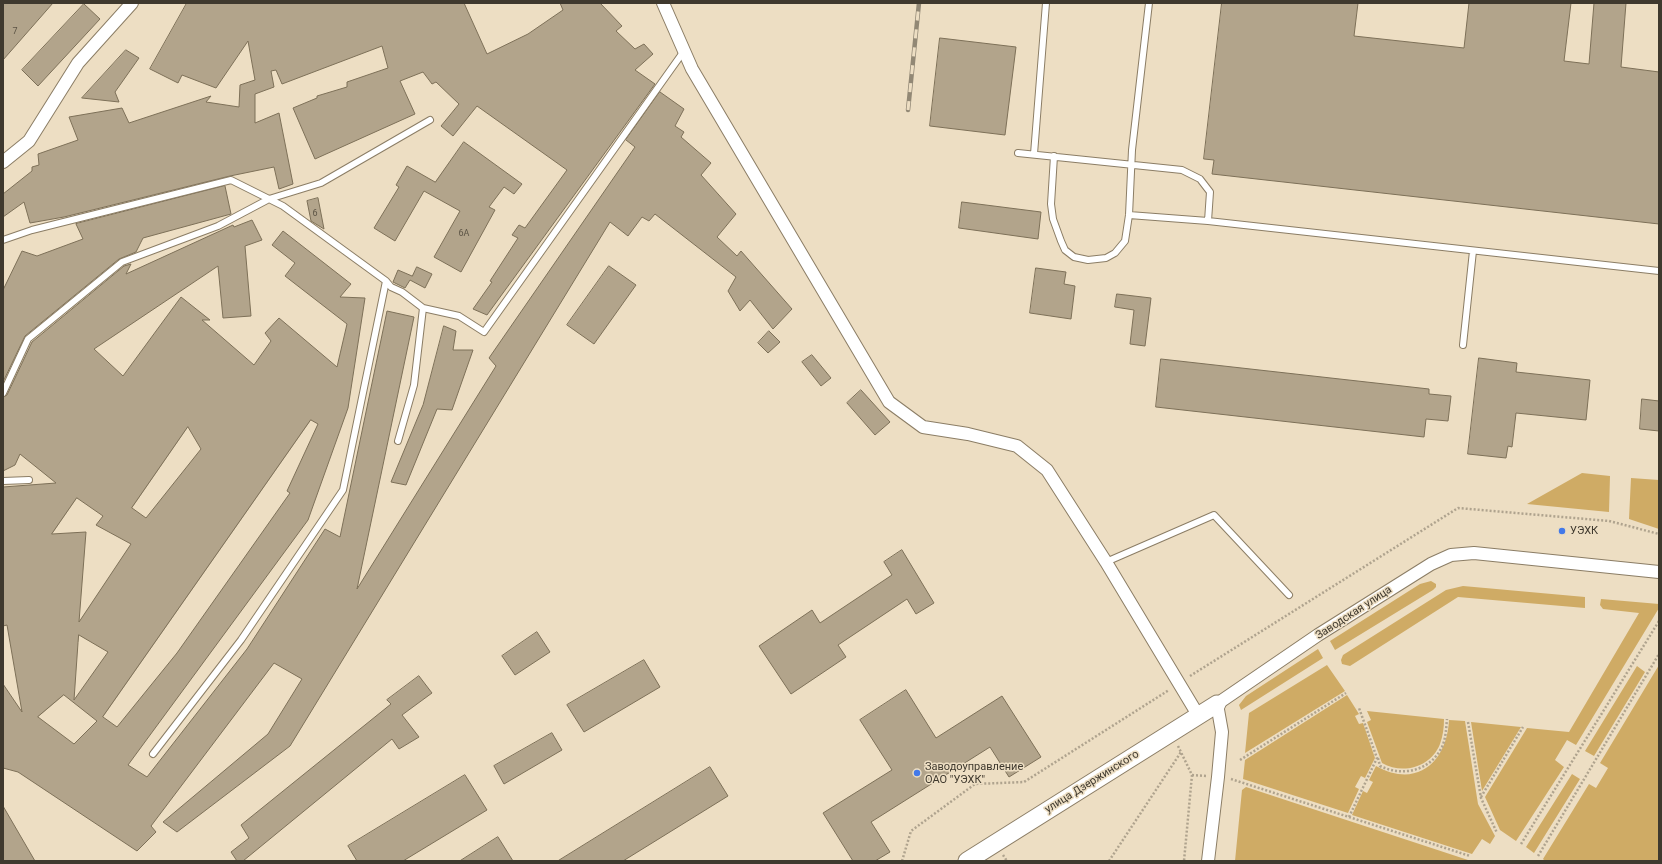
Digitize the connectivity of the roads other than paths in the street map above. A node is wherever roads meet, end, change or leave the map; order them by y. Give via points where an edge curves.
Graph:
1 (132, 3) edge
2 (664, 3) edge
3 (1046, 3) edge
4 (1149, 3) edge
5 (684, 51) junction
6 (430, 120) dead end
7 (1018, 153) dead end
8 (1034, 154) junction
9 (1054, 156) junction
10 (3, 162) edge
11 (1132, 165) junction
12 (269, 199) junction
13 (1129, 215) junction
14 (1208, 222) junction
15 (3, 240) edge
16 (1473, 251) junction
17 (1659, 271) edge
18 (386, 282) junction
19 (423, 308) junction
20 (1463, 345) dead end
21 (3, 393) edge
22 (398, 441) dead end
23 (3, 480) edge
24 (29, 480) dead end
25 (1106, 562) junction
26 (1659, 572) edge
27 (1289, 595) dead end
28 (1217, 704) junction
29 (1198, 715) junction
30 (153, 754) dead end
31 (967, 861) edge
32 (1208, 861) edge

1 - 10 street via 78,63 29,141
2 - 5 street
3 - 8 lane
4 - 11 lane
5 - 19 lane via 484,332 459,316
5 - 25 street via 692,70 889,402 923,428 968,434 1017,446 1047,470
6 - 12 lane via 320,184
7 - 8 lane
8 - 9 lane
9 - 11 lane
9 - 13 lane via 1051,204 1053,219 1065,250 1074,257 1088,260 1106,258 1115,253 1125,241
11 - 13 lane
11 - 14 lane via 1182,170 1200,179 1210,192
12 - 15 lane via 230,180 32,230
12 - 18 lane via 283,206
12 - 21 lane via 218,226 122,262 28,339
13 - 14 lane
14 - 16 lane
16 - 17 lane
16 - 20 lane
18 - 19 lane
18 - 30 lane via 343,490 242,640
19 - 22 lane via 414,385
23 - 24 lane
25 - 27 lane via 1214,515
25 - 29 street
26 - 28 street, Заводская улица via 1474,553 1451,555 1431,564 1324,631
28 - 29 street, улица Дзержинского
28 - 32 street via 1222,732
29 - 31 street, улица Дзержинского

